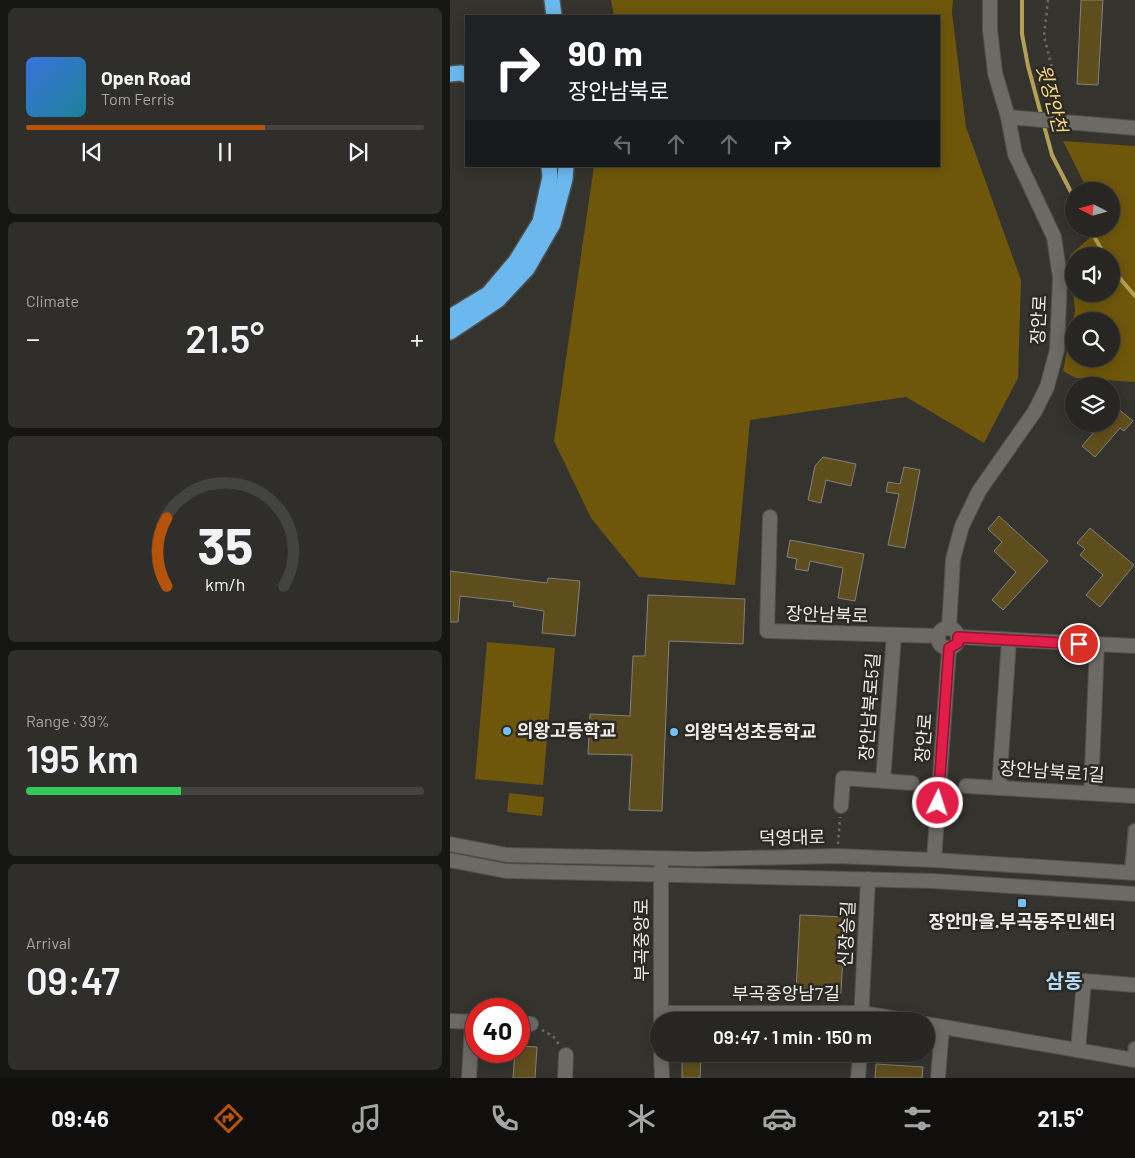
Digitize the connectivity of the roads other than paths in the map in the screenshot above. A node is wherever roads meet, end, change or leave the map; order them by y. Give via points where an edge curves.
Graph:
1 (552, 0) edge
2 (990, 0) edge
3 (554, 15) edge
4 (450, 74) edge
5 (465, 74) edge
6 (1008, 116) junction
7 (1135, 128) edge
8 (550, 167) edge
9 (566, 167) edge
10 (450, 317) edge
11 (450, 332) edge
12 (770, 518) dead end
13 (948, 634) junction
14 (894, 636) junction
15 (1009, 640) junction
16 (1097, 644) junction
17 (1135, 646) edge
18 (883, 780) junction
19 (912, 783) dead end
20 (966, 786) dead end
21 (999, 788) junction
22 (1091, 794) junction
23 (1135, 796) edge
24 (842, 806) road end
25 (1135, 830) edge
26 (450, 844) edge
27 (661, 858) junction
28 (450, 860) edge
29 (934, 860) junction
30 (1133, 873) edge
31 (661, 876) junction
32 (868, 879) junction
33 (1135, 894) edge
34 (1135, 985) edge
35 (661, 1012) edge
36 (862, 1012) edge
37 (450, 1021) edge
38 (465, 1022) edge
39 (935, 1026) edge
40 (942, 1027) junction
41 (1078, 1050) junction
42 (566, 1055) road end
43 (1135, 1056) edge
44 (661, 1062) edge
45 (859, 1062) edge
46 (470, 1063) edge
47 (469, 1078) edge
48 (565, 1078) edge
49 (662, 1078) edge
50 (858, 1078) edge
51 (938, 1078) edge

1 - 3 highway
2 - 6 street, 장안로 via 995,73
4 - 5 highway
6 - 7 street
6 - 13 street, 장안로 via 1016,154 1054,237 1060,277 1057,350 1047,387 1035,411 979,491 962,526 953,559
8 - 10 highway via 540,222 516,261 488,294
9 - 11 highway via 553,224 527,269 498,300
12 - 14 street, 장안남북로 via 767,631
13 - 14 street, 장안남북로
13 - 15 street, 장안남북로
13 - 29 street, 장안로 via 939,643 949,648
14 - 18 street, 장안남북로5길
15 - 16 street, 장안남북로
15 - 21 street
16 - 17 street, 장안남북로
16 - 22 street
18 - 19 street, 장안남북로5길
18 - 24 street, 장안남북로5길 via 843,778
20 - 21 street, 장안남북로1길
21 - 22 street, 장안남북로1길
22 - 23 street, 장안남북로1길
25 - 30 street
26 - 27 street, 덕영대로 via 507,855
27 - 29 street, 덕영대로 via 837,856
27 - 31 street, 부곡중앙로
28 - 31 street via 506,871
29 - 30 street, 덕영대로
31 - 32 street
31 - 35 street, 부곡중앙로
32 - 33 street
32 - 36 street, 신장승길
34 - 41 street via 1084,981
37 - 38 street
39 - 40 street
40 - 41 street
40 - 51 street
41 - 43 street
42 - 48 street
44 - 49 street
45 - 50 street
46 - 47 street

